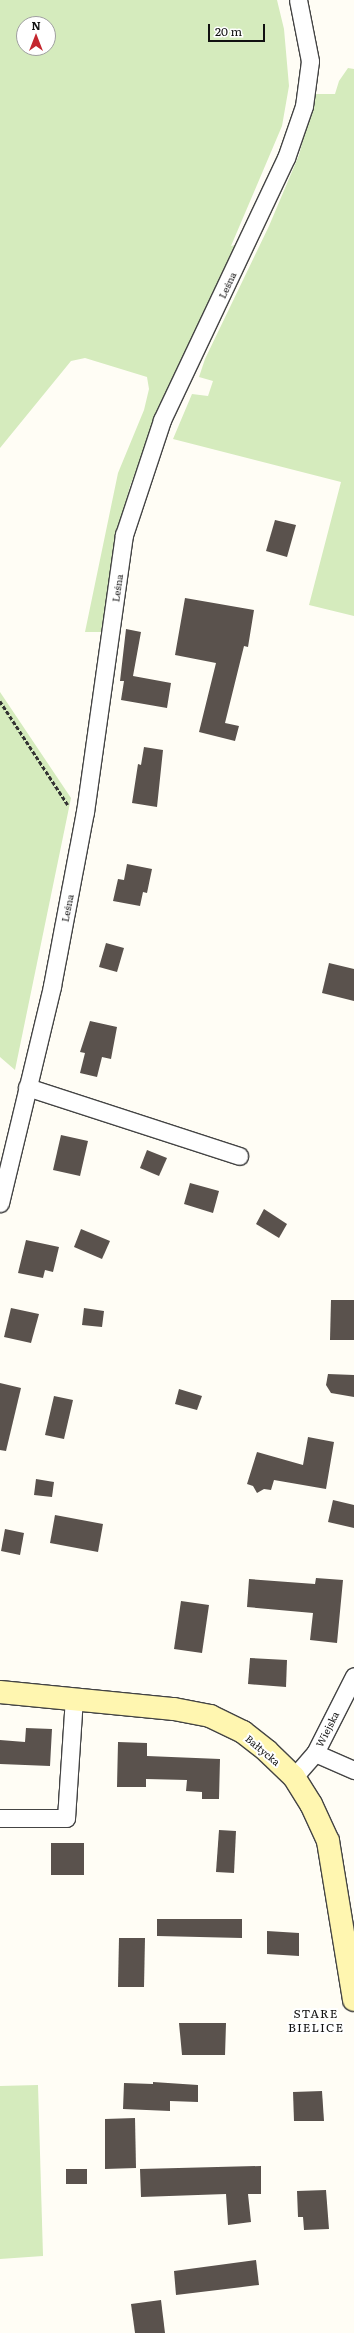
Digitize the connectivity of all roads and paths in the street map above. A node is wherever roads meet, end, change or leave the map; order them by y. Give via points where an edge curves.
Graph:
1 (298, 0) edge
2 (0, 701) edge
3 (85, 812) junction
4 (27, 1087) junction
5 (239, 1156) dead end
6 (0, 1203) edge
7 (354, 1676) edge
8 (0, 1692) edge
9 (74, 1698) junction
10 (315, 1753) junction
11 (354, 1770) edge
12 (294, 1777) junction
13 (0, 1818) edge
14 (354, 2000) edge

1 - 3 street, Leśna via 310,61 304,106 286,158 165,413 124,535
2 - 3 path via 68,805
3 - 4 street, Leśna via 53,979
4 - 5 street
4 - 6 street, Leśna
7 - 10 street, Wiejska
8 - 9 street, Bałtycka
9 - 12 street, Bałtycka via 210,1716 243,1732
9 - 13 street via 66,1818
10 - 11 street
10 - 12 street, Wiejska
12 - 14 street, Bałtycka via 311,1804 328,1841

